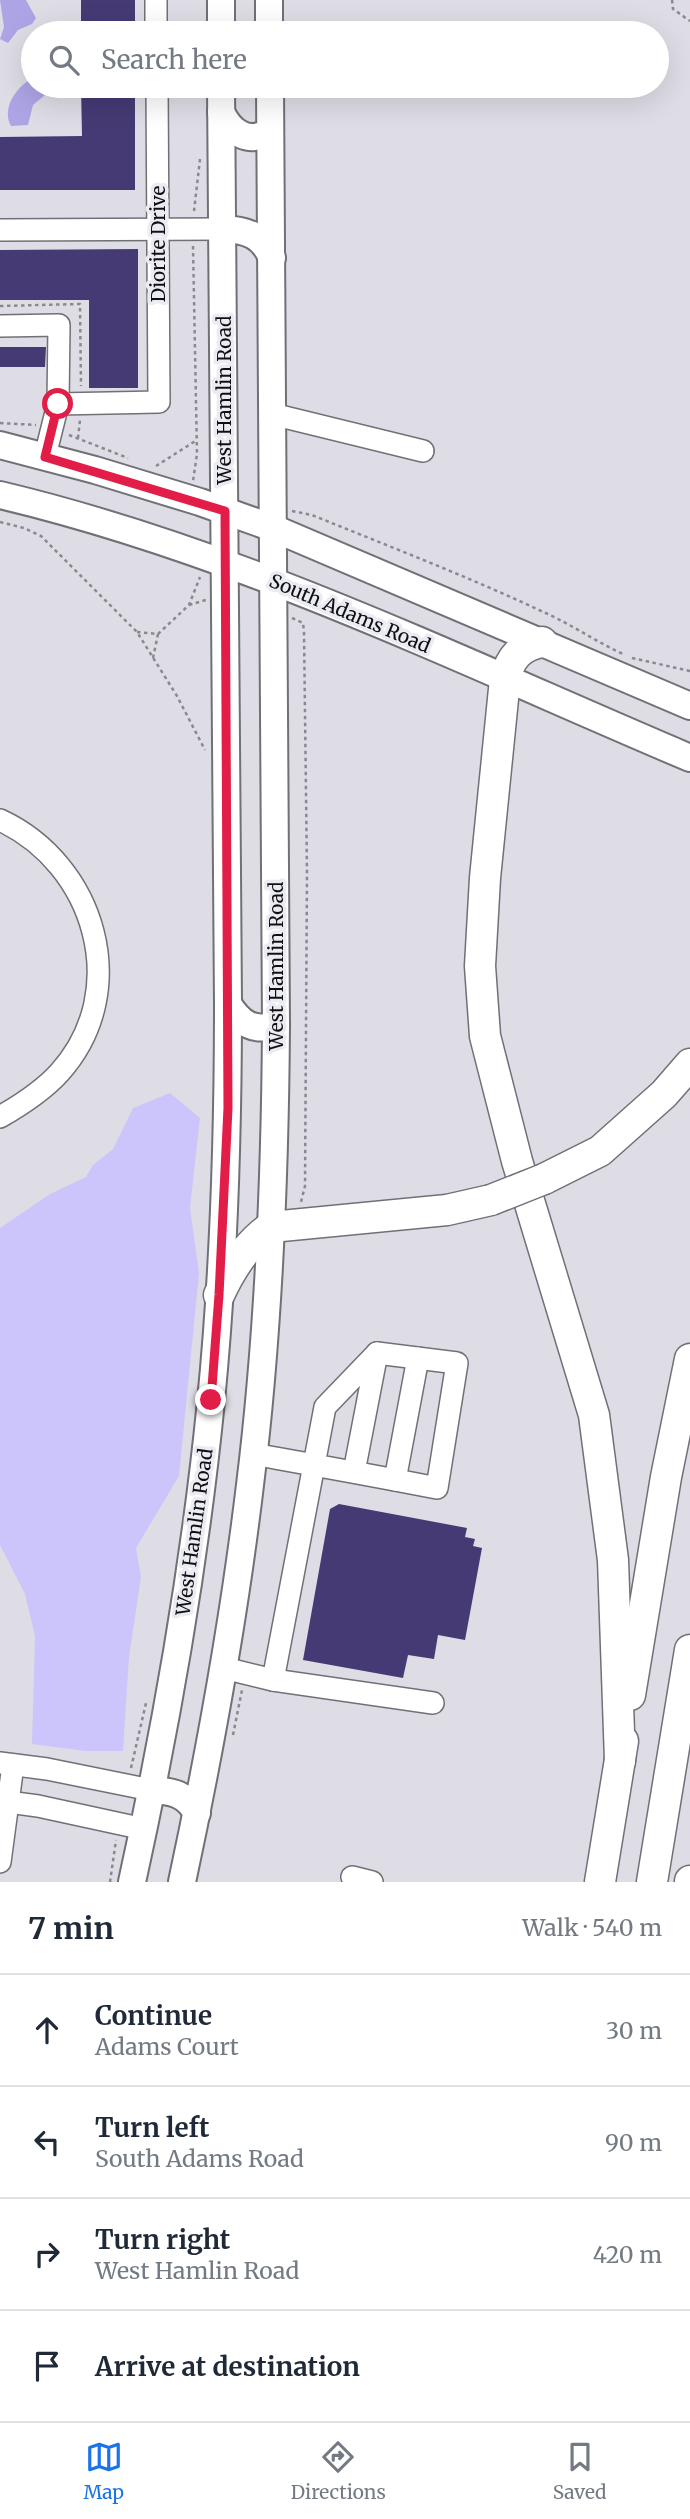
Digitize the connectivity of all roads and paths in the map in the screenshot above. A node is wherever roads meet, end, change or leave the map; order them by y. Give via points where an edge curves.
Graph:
1 (156, 0) edge
2 (221, 0) edge
3 (269, 0) edge
4 (672, 0) edge
5 (156, 21) edge
6 (221, 21) edge
7 (269, 21) edge
8 (690, 21) edge
9 (156, 98) edge
10 (221, 98) edge
11 (270, 98) edge
12 (221, 112) junction
13 (270, 131) junction
14 (223, 229) junction
15 (0, 230) edge
16 (158, 230) junction
17 (272, 258) junction
18 (0, 326) edge
19 (58, 404) junction
20 (272, 414) junction
21 (197, 440) dead end
22 (0, 445) edge
23 (423, 451) dead end
24 (45, 457) junction
25 (153, 468) dead end
26 (0, 495) edge
27 (225, 511) junction
28 (281, 519) junction
29 (0, 522) edge
30 (225, 563) junction
31 (201, 574) dead end
32 (273, 580) junction
33 (209, 599) dead end
34 (189, 605) junction
35 (136, 632) junction
36 (158, 634) junction
37 (542, 642) junction
38 (153, 658) junction
39 (690, 671) edge
40 (505, 679) junction
41 (690, 706) edge
42 (208, 756) dead end
43 (690, 758) edge
44 (0, 820) edge
45 (228, 1004) junction
46 (276, 1025) junction
47 (690, 1064) edge
48 (0, 1117) edge
49 (271, 1227) junction
50 (219, 1295) junction
51 (377, 1353) junction
52 (418, 1358) junction
53 (690, 1359) edge
54 (253, 1454) junction
55 (312, 1465) junction
56 (354, 1472) junction
57 (395, 1480) junction
58 (690, 1650) edge
59 (224, 1668) junction
60 (273, 1680) junction
61 (147, 1702) dead end
62 (432, 1703) dead end
63 (620, 1761) junction
64 (6, 1764) edge
65 (129, 1774) dead end
66 (151, 1790) junction
67 (4, 1802) edge
68 (197, 1814) junction
69 (144, 1829) junction
70 (117, 1832) dead end
71 (0, 1862) edge
72 (110, 1882) edge
73 (132, 1882) edge
74 (182, 1882) edge
75 (600, 1882) edge
76 (652, 1882) edge

1 - 5 street
2 - 6 main road
3 - 7 main road
4 - 8 path via 673,9
9 - 16 street, Diorite Drive
10 - 12 main road, West Hamlin Road
11 - 13 main road, West Hamlin Road
12 - 13 main road via 231,129 243,136
12 - 14 main road, West Hamlin Road
13 - 17 main road, West Hamlin Road
14 - 16 street
14 - 17 main road via 257,236
14 - 27 main road, West Hamlin Road
15 - 16 street
16 - 19 street, Diorite Drive via 159,402
17 - 20 main road, West Hamlin Road
18 - 19 street via 59,325
19 - 24 street
20 - 23 street
20 - 28 main road, West Hamlin Road
21 - 25 path
22 - 24 main road
24 - 27 main road
26 - 30 main road, South Adams Road via 96,520
27 - 28 main road
27 - 30 main road, West Hamlin Road
28 - 32 main road, West Hamlin Road
28 - 37 main road
28 - 39 path via 312,515 510,597 633,659
29 - 35 path via 41,536
30 - 32 main road, South Adams Road
30 - 45 main road, West Hamlin Road
31 - 34 path
32 - 40 main road, South Adams Road
32 - 46 main road, West Hamlin Road
33 - 34 path
34 - 36 path
35 - 36 path
35 - 38 path
36 - 38 path
37 - 40 highway via 530,644 513,658
37 - 41 main road
38 - 42 path
40 - 43 main road, South Adams Road
40 - 63 highway via 480,966 485,1036 517,1161 594,1415 613,1560
44 - 48 street via 38,844 77,888 93,927 97,983 91,1015 60,1072
45 - 46 main road via 236,1017 251,1027
45 - 50 main road, West Hamlin Road
46 - 49 main road, West Hamlin Road
47 - 49 highway, bridge via 600,1151 491,1200 447,1210
49 - 50 highway via 241,1257
49 - 54 main road, West Hamlin Road
50 - 66 main road, West Hamlin Road via 191,1562
51 - 52 street
51 - 55 street via 325,1406
51 - 56 street
52 - 57 street
52 - 57 street via 457,1363 437,1488
53 - 63 highway
54 - 55 street
54 - 59 main road, West Hamlin Road
55 - 56 street
55 - 60 street
56 - 57 street
58 - 76 highway
59 - 60 street
59 - 68 main road, West Hamlin Road
60 - 62 street
61 - 65 path
63 - 75 highway
64 - 66 street
64 - 67 street
66 - 68 main road via 179,1794
66 - 69 main road, West Hamlin Road
67 - 69 street
67 - 71 street
68 - 74 main road, West Hamlin Road
69 - 73 main road, West Hamlin Road
70 - 72 path

